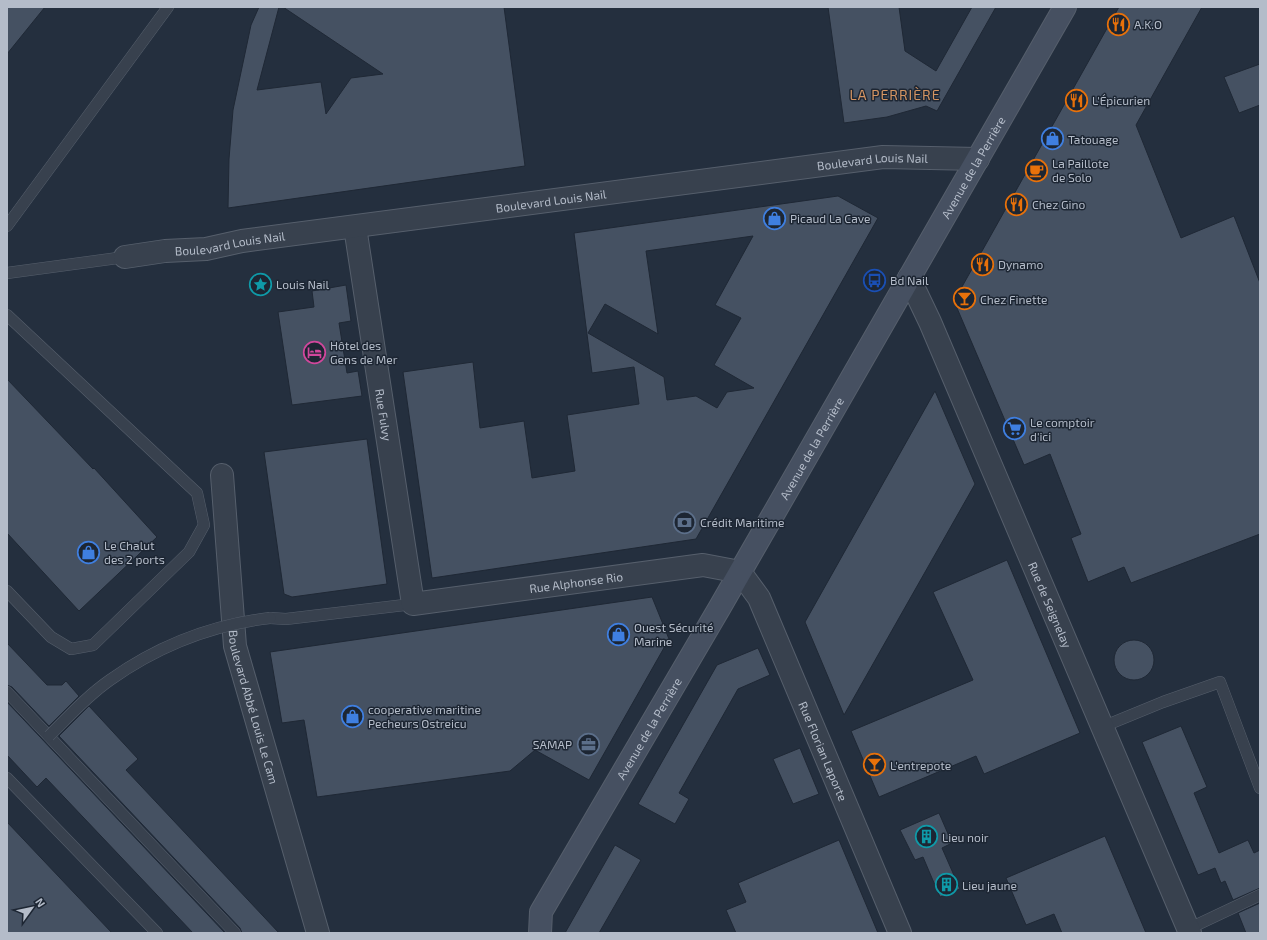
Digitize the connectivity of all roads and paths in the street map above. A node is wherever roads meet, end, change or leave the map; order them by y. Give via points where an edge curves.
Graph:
1 (168, 7) edge
2 (1065, 7) edge
3 (978, 159) junction
4 (7, 226) edge
5 (354, 227) junction
6 (125, 257) joint
7 (7, 273) edge
8 (909, 278) junction
9 (7, 315) edge
10 (222, 475) dead end
11 (740, 572) junction
12 (7, 591) edge
13 (413, 604) junction
14 (7, 692) edge
15 (1102, 727) junction
16 (48, 736) junction
17 (7, 778) edge
18 (1260, 788) edge
19 (1260, 895) edge
20 (1189, 931) edge
21 (157, 933) edge
22 (235, 933) edge
23 (318, 933) edge
24 (540, 933) edge
25 (900, 933) edge

1 - 4 lane
2 - 3 street, Avenue de la Perrière
3 - 5 street, Boulevard Louis Nail via 884,157
3 - 8 street, Avenue de la Perrière
5 - 6 street, Boulevard Louis Nail via 242,241 206,249 165,251
5 - 13 street, Rue Fulvy
6 - 7 lane
8 - 11 street, Avenue de la Perrière
8 - 15 street, Rue de Seignelay
9 - 12 lane via 197,493 204,525 188,552 92,645 71,648 51,637
10 - 23 street, Boulevard Abbé Louis Le Cam via 235,646
11 - 13 street, Rue Alphonse Rio via 703,565
11 - 24 street, Avenue de la Perrière via 541,912
11 - 25 street, Rue Florian Laporte via 759,598
13 - 16 lane, bridge via 286,619 243,621 207,630 160,650 109,681
14 - 16 lane
15 - 18 lane via 1220,682
15 - 20 street, Rue de Seignelay
16 - 22 lane
17 - 21 lane
19 - 20 lane

